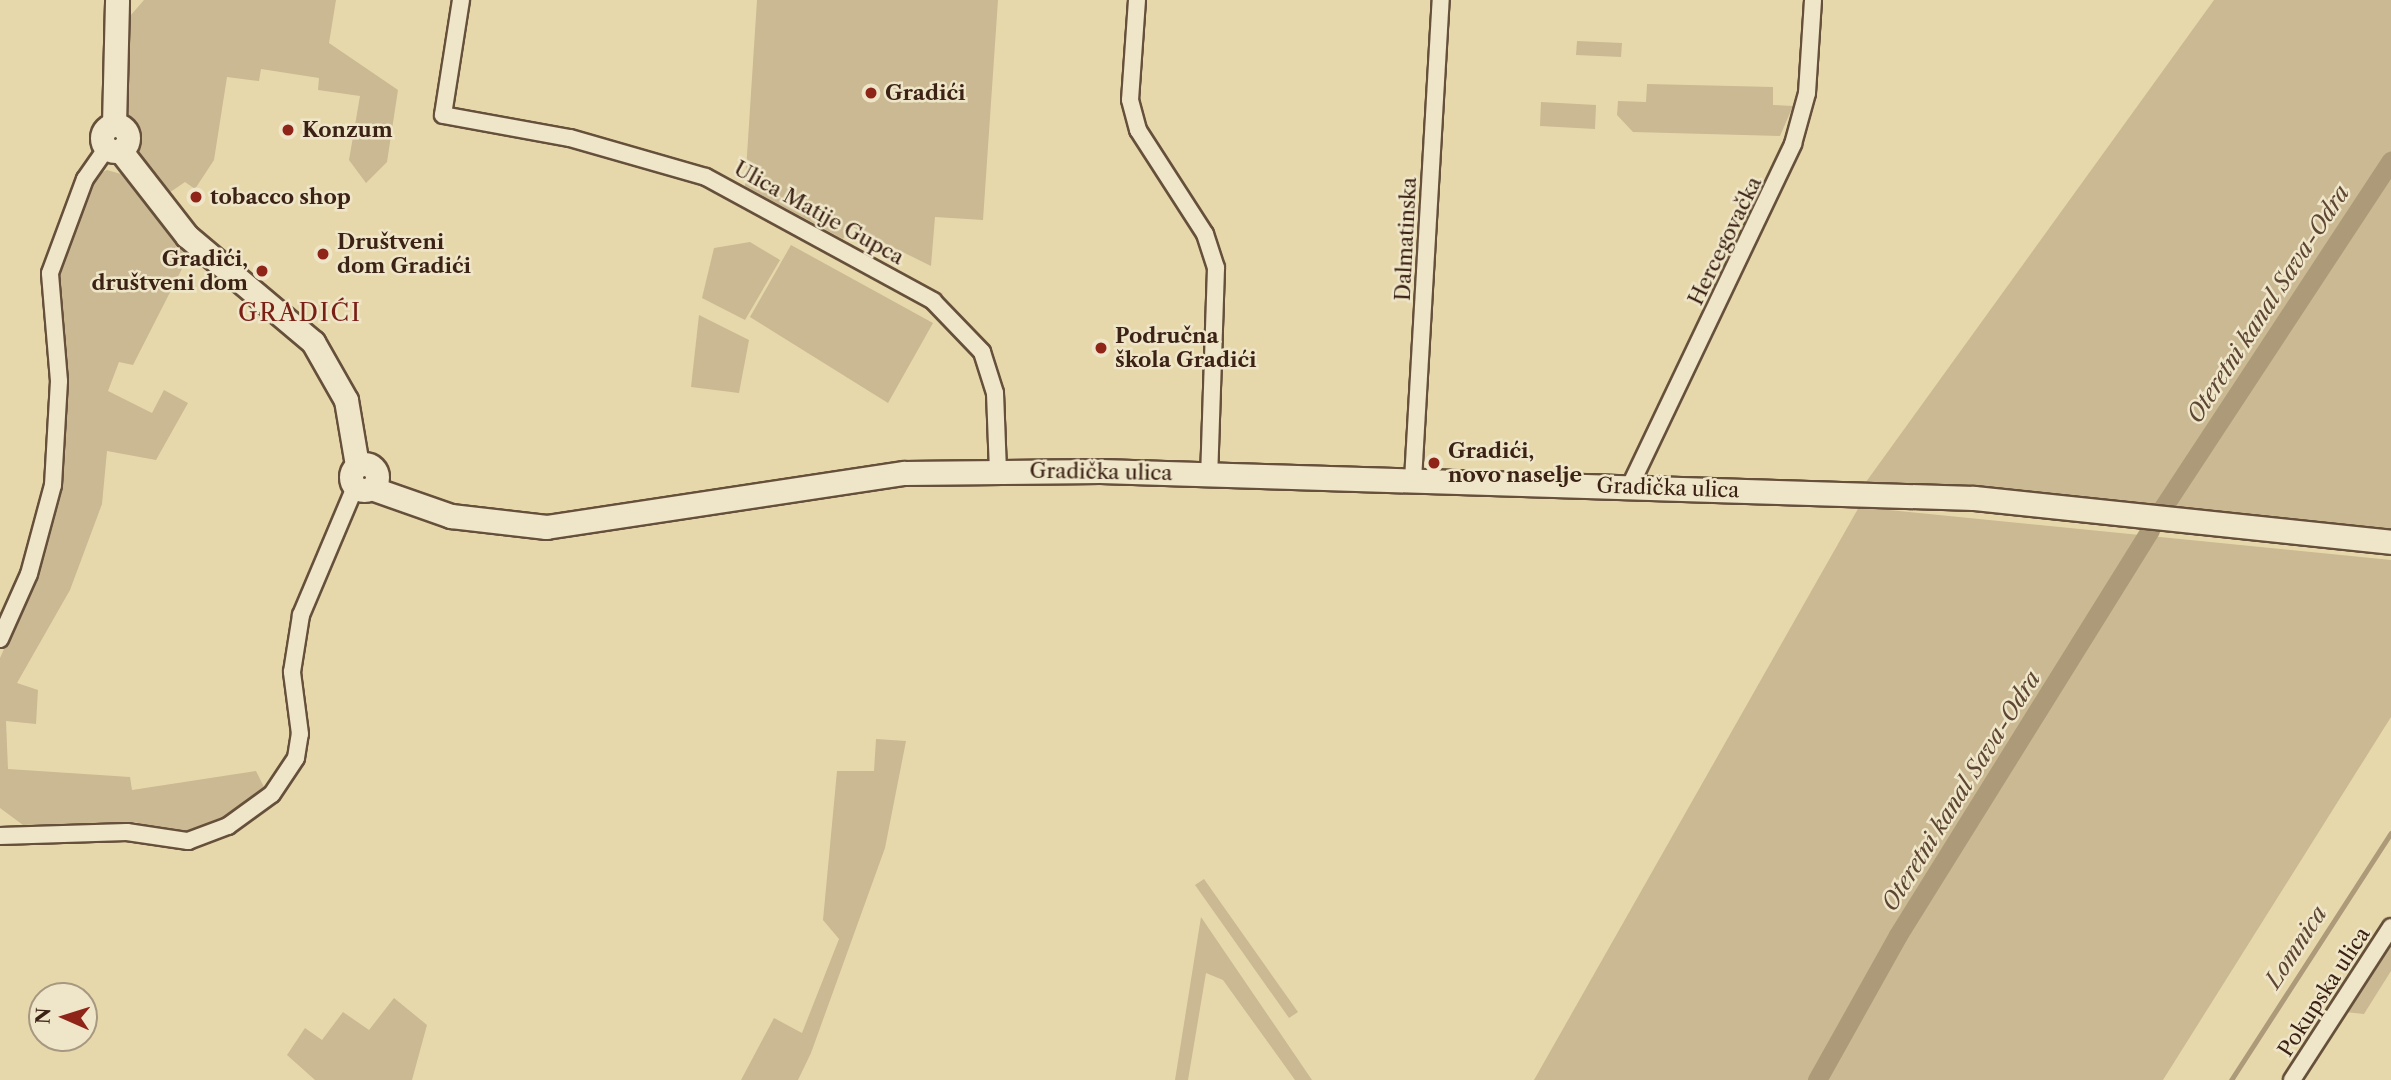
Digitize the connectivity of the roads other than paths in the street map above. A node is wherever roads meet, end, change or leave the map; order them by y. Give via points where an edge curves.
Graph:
1 (117, 0) edge
2 (461, 0) edge
3 (1137, 0) edge
4 (1441, 0) edge
5 (1813, 0) edge
6 (114, 149) junction
7 (998, 471) junction
8 (1209, 474) junction
9 (361, 480) junction
10 (1413, 480) junction
11 (1630, 486) junction
12 (2391, 542) edge
13 (0, 639) edge
14 (0, 836) edge
15 (2391, 927) edge
16 (2292, 1080) edge

1 - 6 street via 114,125 126,132
2 - 7 street, Ulica Matije Gupca via 443,115 570,138 706,177 933,301 982,352 995,393
3 - 8 street via 1130,100 1138,130 1205,234 1216,268
4 - 10 street, Dalmatinska
5 - 11 street, Hercegovačka via 1807,93 1793,144
6 - 9 street via 187,236 313,342 346,400
6 - 13 street via 85,179 50,273 59,381 53,485 29,574
7 - 8 street, Gradička ulica
7 - 9 street, Gradička ulica via 859,477 545,527 451,516
8 - 10 street, Gradička ulica
9 - 14 street via 327,541 296,635 292,672 300,734 288,772 258,805 188,841 128,832
10 - 11 street, Gradička ulica
11 - 12 street, Gradička ulica via 1974,498
15 - 16 street, Pokupska ulica

